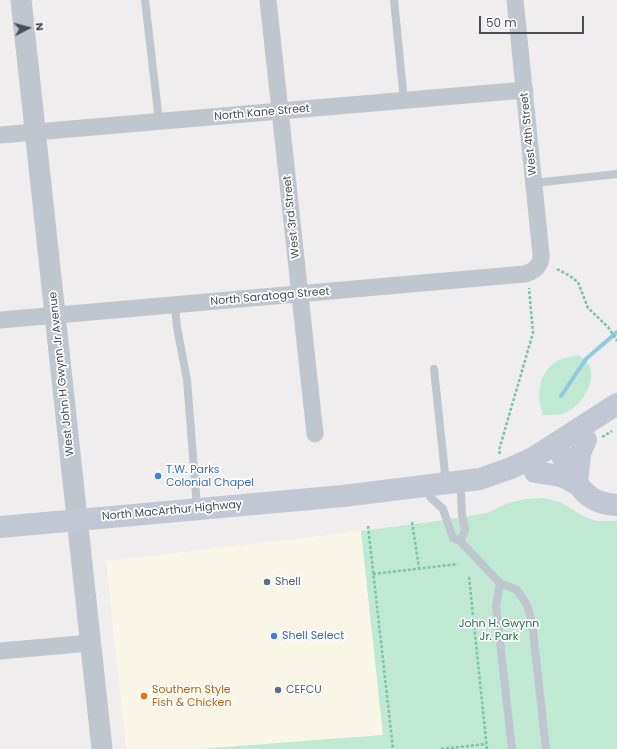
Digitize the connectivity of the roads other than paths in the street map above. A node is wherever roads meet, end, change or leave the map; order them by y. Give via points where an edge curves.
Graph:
1 (21, 0) edge
2 (145, 0) edge
3 (268, 0) edge
4 (394, 0) edge
5 (515, 0) edge
6 (525, 90) junction
7 (404, 101) junction
8 (280, 111) junction
9 (159, 121) junction
10 (35, 132) junction
11 (0, 135) edge
12 (617, 174) edge
13 (534, 183) junction
14 (531, 270) joint
15 (300, 295) junction
16 (175, 306) junction
17 (55, 316) junction
18 (0, 320) edge
19 (434, 369) dead end
20 (617, 404) edge
21 (617, 419) edge
22 (315, 434) dead end
23 (586, 440) junction
24 (562, 456) junction
25 (535, 472) junction
26 (577, 484) junction
27 (446, 492) junction
28 (617, 505) edge
29 (197, 508) junction
30 (78, 520) junction
31 (0, 527) edge
32 (460, 541) junction
33 (500, 584) junction
34 (90, 643) junction
35 (0, 651) edge
36 (102, 749) edge
37 (512, 749) edge
38 (546, 749) edge

1 - 10 street, West John H Gwynn Jr Avenue
2 - 9 lane
3 - 8 street, West 3rd Street
4 - 7 lane
5 - 6 street, West 4th Street
6 - 7 street, North Kane Street
6 - 13 street, West 4th Street
7 - 8 street, North Kane Street
8 - 9 street, North Kane Street
8 - 15 street, West 3rd Street
9 - 10 street, North Kane Street
10 - 11 street, North Kane Street
10 - 17 street, West John H Gwynn Jr Avenue
12 - 13 lane
13 - 14 street, West 4th Street via 541,258
14 - 15 street, North Saratoga Street
15 - 16 street, North Saratoga Street
15 - 22 street, West 3rd Street
16 - 17 street, North Saratoga Street
16 - 29 lane via 187,380
17 - 18 street, North Saratoga Street
17 - 30 street, West John H Gwynn Jr Avenue
19 - 27 lane
20 - 27 main road, North MacArthur Highway via 551,448 525,462
21 - 23 main road, North MacArthur Highway
23 - 24 main road, North MacArthur Highway
23 - 26 main road via 580,453
24 - 25 main road, North MacArthur Highway
24 - 26 main road
25 - 26 main road via 561,476
25 - 27 main road, North MacArthur Highway via 512,482
26 - 28 main road via 593,499
27 - 29 main road, North MacArthur Highway via 343,496
27 - 32 lane via 462,515 465,530
27 - 32 lane via 443,509 453,538
29 - 30 main road, North MacArthur Highway
30 - 31 main road, North MacArthur Highway
30 - 34 street, West John H Gwynn Jr Avenue
32 - 33 lane
33 - 37 lane via 496,606
33 - 38 lane via 517,590 529,610
34 - 35 street
34 - 36 street, West John H Gwynn Jr Avenue

